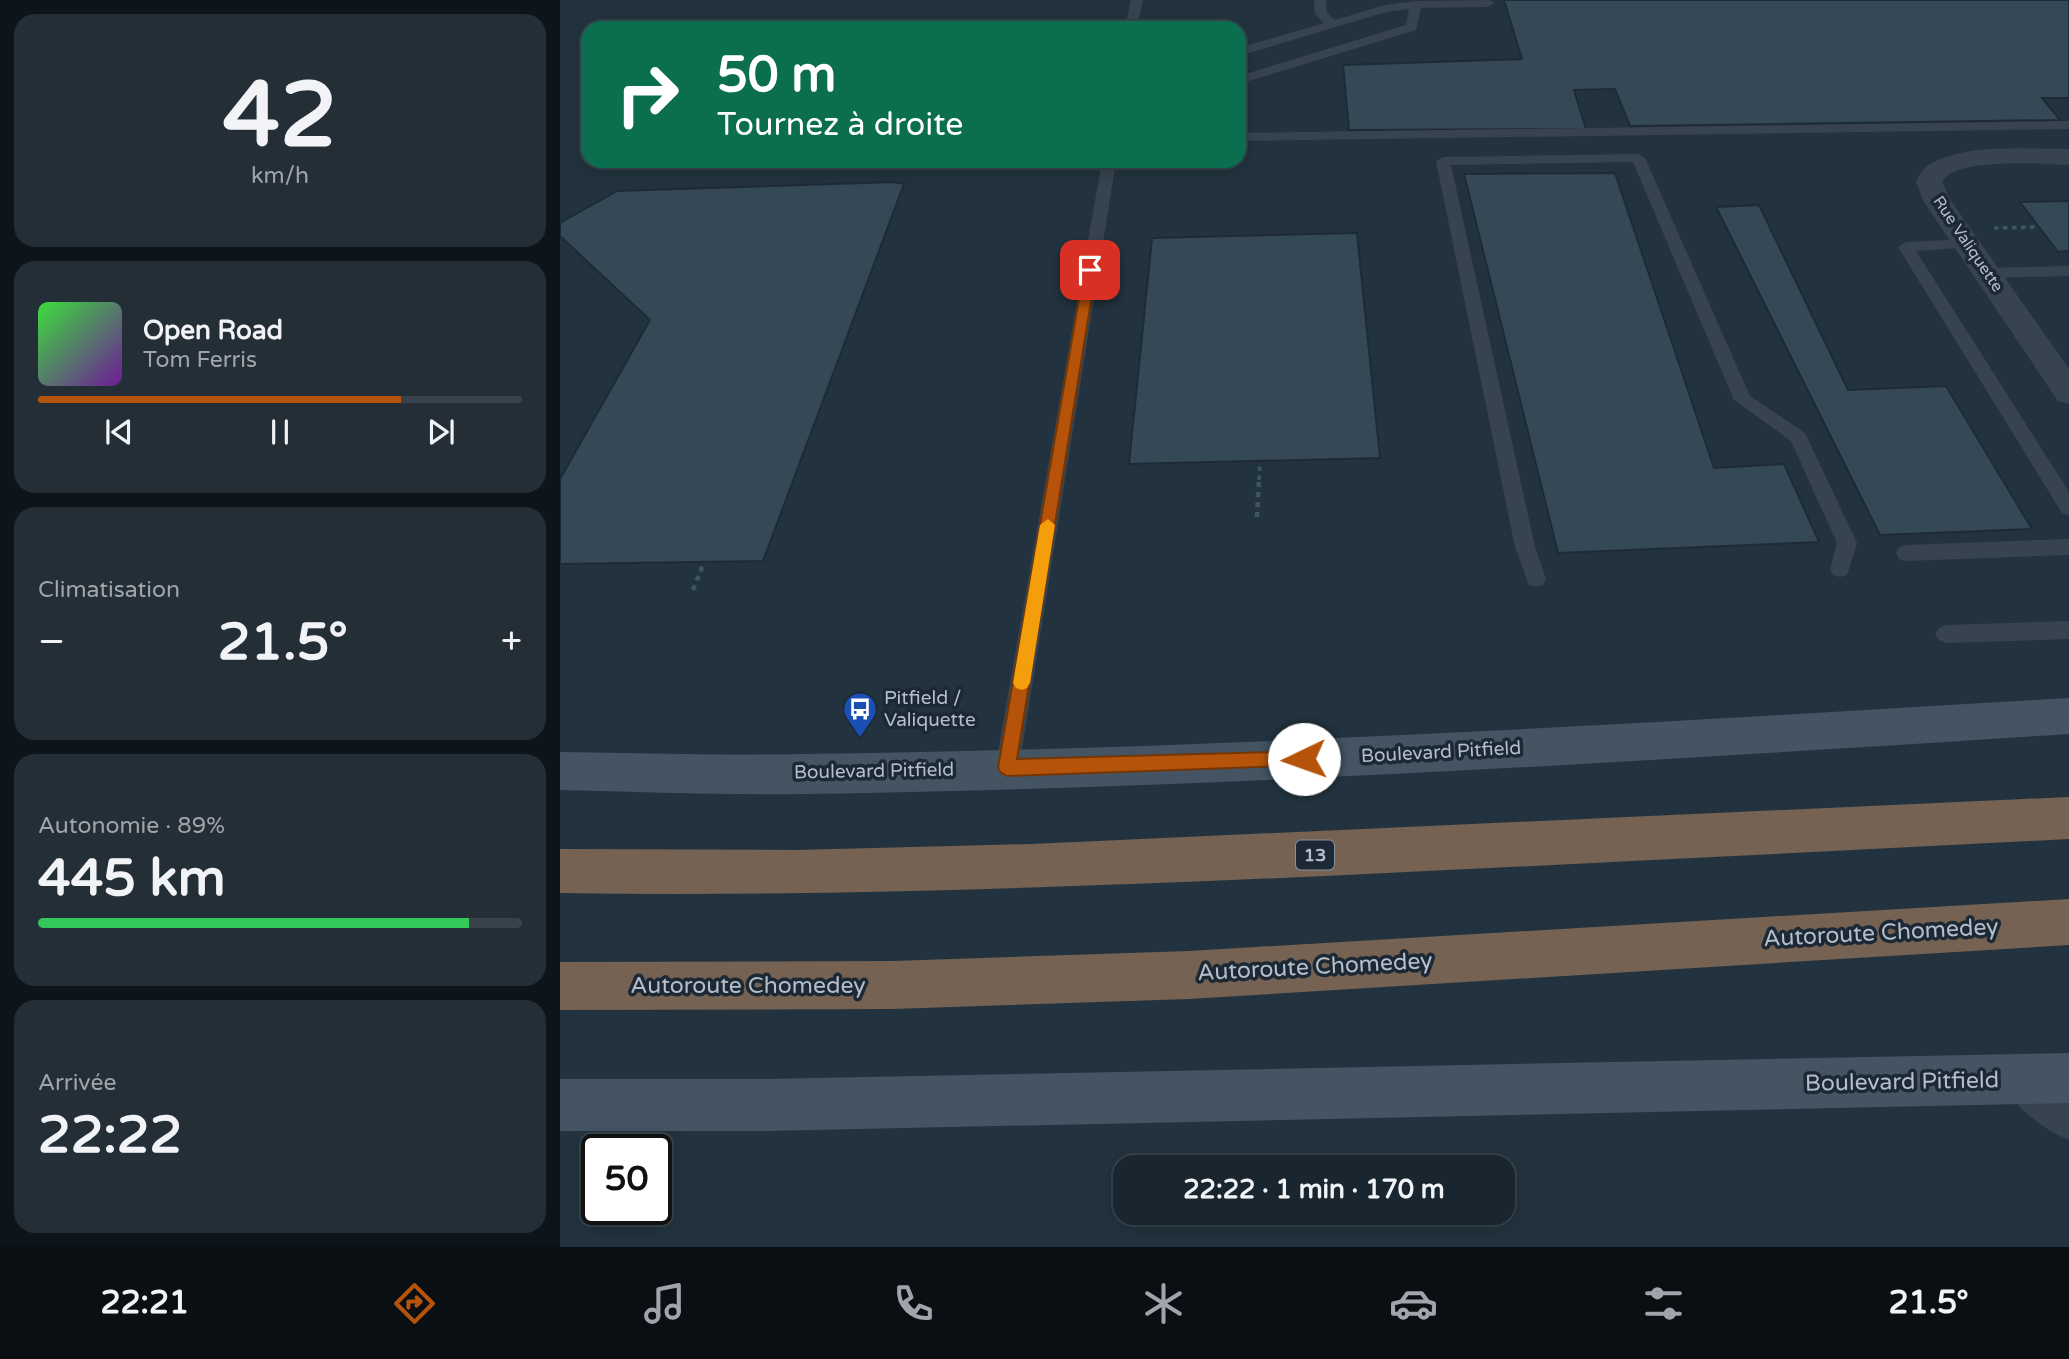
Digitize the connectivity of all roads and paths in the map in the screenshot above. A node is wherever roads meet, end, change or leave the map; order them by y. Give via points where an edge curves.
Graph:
1 (1136, 0) edge
2 (1321, 0) edge
3 (1463, 2) edge
4 (1488, 3) dead end
5 (1416, 5) junction
6 (1132, 21) edge
7 (1333, 24) junction
8 (1246, 50) edge
9 (1246, 57) edge
10 (1246, 78) edge
11 (2069, 125) edge
12 (1246, 137) edge
13 (2069, 157) edge
14 (1107, 168) edge
15 (2039, 227) dead end
16 (1977, 236) junction
17 (2069, 271) edge
18 (1988, 273) junction
19 (2069, 393) edge
20 (1260, 462) dead end
21 (2069, 508) edge
22 (1257, 517) dead end
23 (2069, 547) edge
24 (1906, 553) dead end
25 (704, 562) dead end
26 (1840, 569) dead end
27 (1536, 579) dead end
28 (692, 590) dead end
29 (2069, 630) edge
30 (1946, 634) dead end
31 (2069, 716) edge
32 (1007, 768) junction
33 (560, 772) edge
34 (2069, 818) edge
35 (560, 871) edge
36 (2069, 922) edge
37 (560, 986) edge
38 (2048, 1079) edge
39 (560, 1105) edge
40 (2069, 1114) edge

1 - 6 lane
2 - 7 lane via 1321,14
3 - 4 lane
3 - 5 lane
5 - 7 lane
5 - 9 lane
5 - 10 lane via 1412,27
7 - 8 lane
11 - 12 lane
13 - 16 street, Rue Valiquette via 1970,159 1934,172 1931,189
14 - 32 lane
15 - 16 path
16 - 18 street, Rue Valiquette
16 - 21 lane via 1906,247
17 - 18 lane
18 - 19 street, Rue Valiquette
20 - 22 path
23 - 24 lane
25 - 28 path
26 - 27 lane via 1847,543 1798,437 1743,400 1638,158 1443,161 1522,534
29 - 30 lane
31 - 32 main road, Boulevard Pitfield via 1479,751
32 - 33 main road, Boulevard Pitfield via 802,774
34 - 35 highway, 13 via 999,867 651,874
36 - 37 highway, Autoroute Chomedey via 1189,975 893,985
38 - 39 main road, Boulevard Pitfield via 780,1105
38 - 40 street

